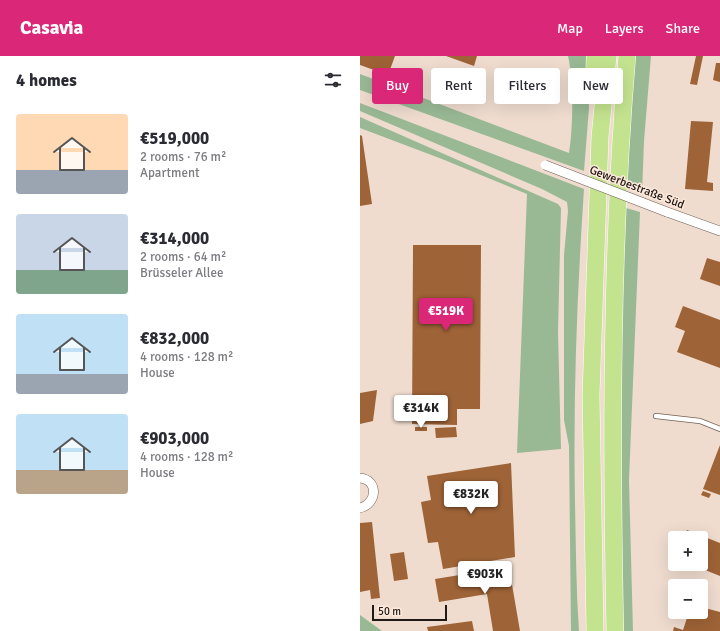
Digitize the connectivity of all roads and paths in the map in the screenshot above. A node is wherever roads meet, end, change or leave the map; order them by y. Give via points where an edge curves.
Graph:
1 (595, 56) edge
2 (608, 56) edge
3 (627, 56) edge
4 (600, 137) junction
5 (545, 165) dead end
6 (720, 231) edge
7 (656, 416) dead end
8 (720, 429) edge
9 (360, 478) edge
10 (360, 508) edge
11 (596, 631) edge
12 (615, 631) edge

1 - 4 highway via 594,102
2 - 4 highway
3 - 12 highway via 614,258 612,392
4 - 11 highway via 591,395
5 - 6 street, Gewerbestraße Süd, bridge
7 - 8 lane via 700,421
9 - 10 street via 369,482 374,493 371,502

